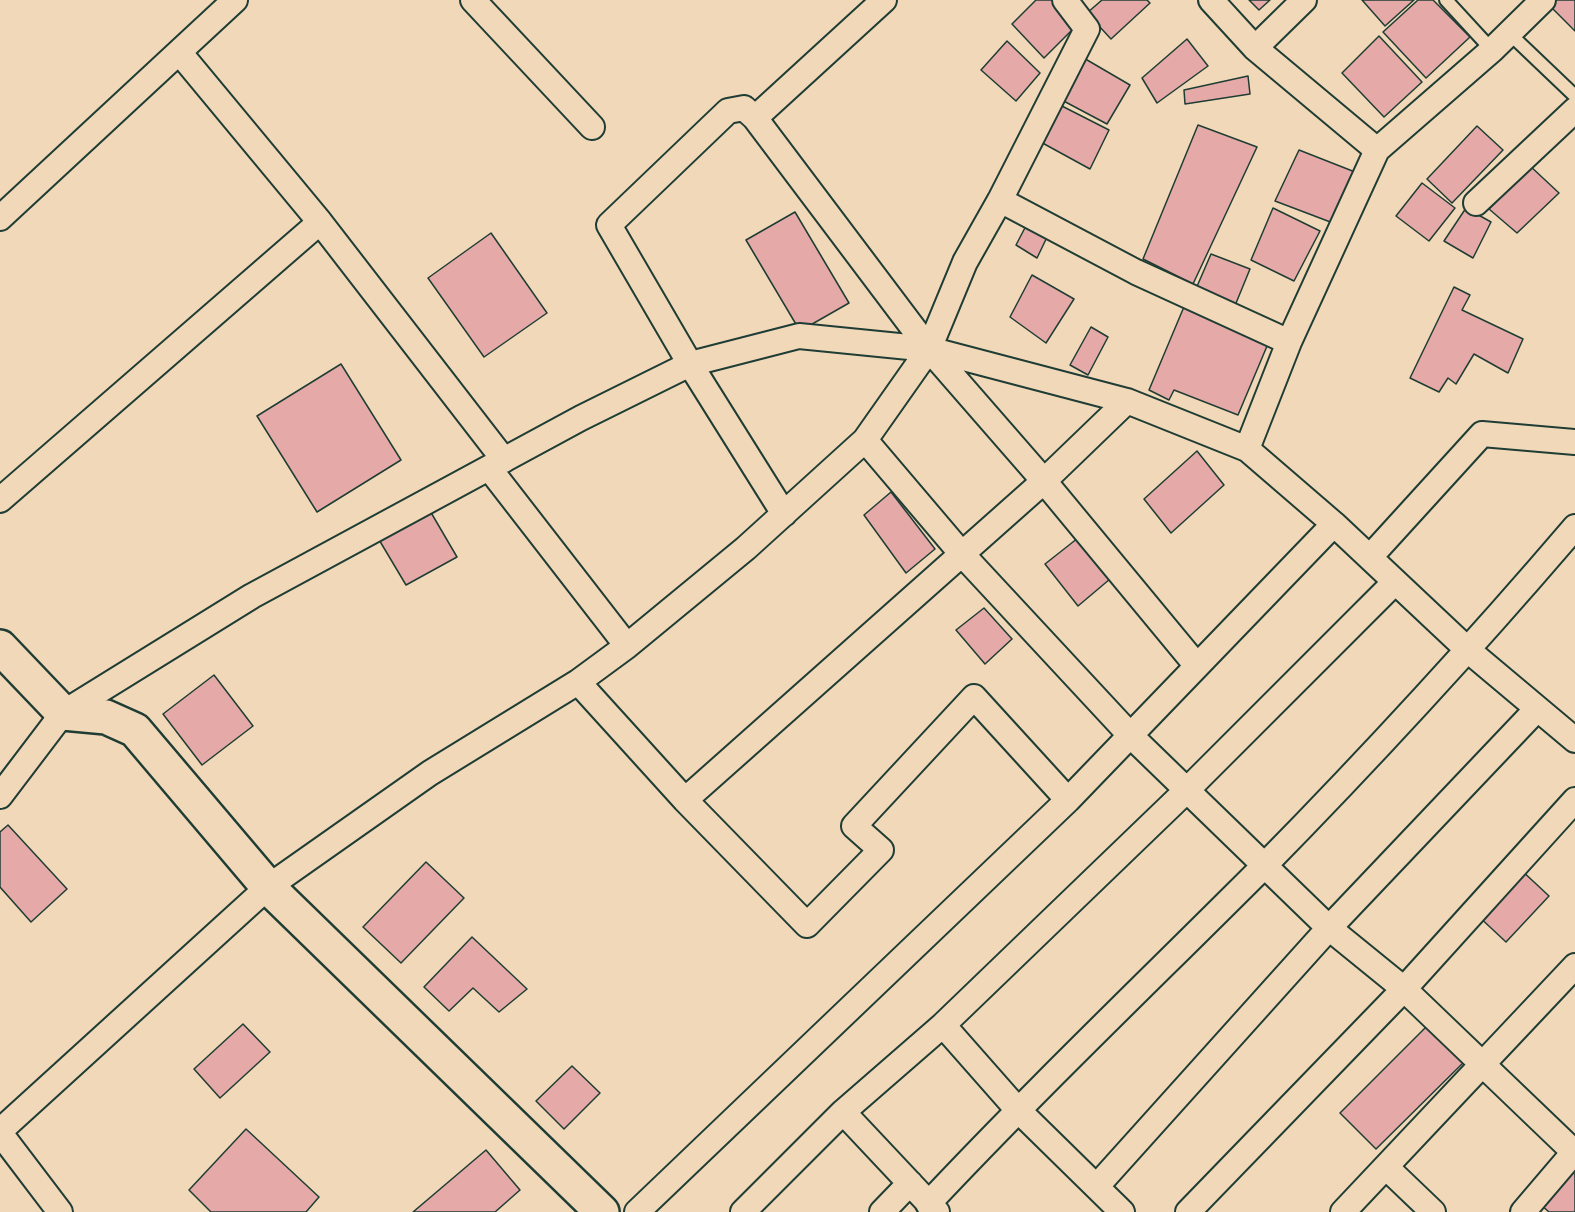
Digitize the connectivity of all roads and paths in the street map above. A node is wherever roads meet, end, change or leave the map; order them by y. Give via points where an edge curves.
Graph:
1 (235, 0) edge
2 (473, 0) edge
3 (884, 0) edge
4 (1065, 0) edge
5 (1211, 0) edge
6 (1304, 0) edge
7 (1446, 0) edge
8 (1543, 0) edge
9 (1501, 42) junction
10 (1256, 48) junction
11 (179, 52) junction
12 (1575, 96) edge
13 (1575, 110) edge
14 (755, 118) junction
15 (592, 127) dead end
16 (1377, 150) junction
17 (1000, 200) junction
18 (1476, 203) dead end
19 (0, 218) edge
20 (320, 222) junction
21 (1289, 342) junction
22 (929, 349) junction
23 (690, 364) junction
24 (1127, 401) junction
25 (865, 440) junction
26 (1575, 442) edge
27 (1247, 449) junction
28 (496, 464) junction
29 (1044, 481) junction
30 (0, 500) edge
31 (784, 514) junction
32 (1334, 524) junction
33 (1575, 527) edge
34 (961, 553) junction
35 (1370, 557) junction
36 (1394, 583) junction
37 (627, 646) junction
38 (0, 647) edge
39 (1469, 651) junction
40 (1197, 666) junction
41 (578, 682) junction
42 (1537, 709) junction
43 (63, 713) junction
44 (1131, 736) junction
45 (1575, 740) edge
46 (1187, 790) junction
47 (0, 796) edge
48 (685, 800) junction
49 (1068, 800) junction
50 (1575, 800) edge
51 (1264, 866) junction
52 (268, 887) junction
53 (1329, 928) junction
54 (1574, 971) edge
55 (1404, 989) junction
56 (943, 1025) junction
57 (1483, 1066) junction
58 (1017, 1109) junction
59 (843, 1112) junction
60 (0, 1132) edge
61 (1575, 1152) edge
62 (1386, 1167) junction
63 (910, 1183) junction
64 (1097, 1186) junction
65 (932, 1208) edge
66 (60, 1212) edge
67 (602, 1212) edge
68 (637, 1212) edge
69 (743, 1212) edge
70 (882, 1212) edge
71 (1122, 1212) edge
72 (1188, 1212) edge
73 (1343, 1212) edge
74 (1432, 1212) edge
75 (1523, 1212) edge

1 - 11 street
2 - 15 street
3 - 14 street
4 - 17 street via 1087,29
5 - 10 street
6 - 10 street
7 - 9 lane
8 - 9 street
9 - 12 lane
9 - 16 street
10 - 16 street
11 - 19 street
11 - 20 street
13 - 18 street
14 - 22 street
14 - 23 street via 744,108 728,111 609,225
16 - 21 street
17 - 21 street via 1136,272
17 - 22 street via 965,261
20 - 28 street
20 - 30 street
21 - 27 street
22 - 23 street via 799,336
22 - 24 street
22 - 25 street
22 - 29 street
23 - 28 street
23 - 31 street
24 - 27 street
24 - 29 street
25 - 31 street
25 - 34 street
26 - 35 street via 1482,434
27 - 32 street
28 - 37 street
28 - 43 street via 252,596
29 - 34 street
29 - 40 street
31 - 37 street
32 - 35 street
32 - 40 street
33 - 39 street
34 - 44 street
34 - 48 street
35 - 36 street
36 - 39 street
36 - 46 street
37 - 41 street
38 - 43 main road
39 - 42 street
39 - 51 street
40 - 44 street
41 - 48 street
41 - 52 street via 430,773
42 - 45 street
42 - 53 street
43 - 47 street
43 - 52 main road via 106,717 135,730
44 - 46 street
44 - 49 street
46 - 51 street
46 - 56 street
48 - 49 street via 807,925 881,850 854,826 974,697
49 - 68 street
50 - 55 street
51 - 53 street
51 - 58 street
52 - 60 street
52 - 67 main road
53 - 55 street
53 - 64 street
54 - 57 street
55 - 57 street
55 - 72 street
56 - 58 street
56 - 59 street
57 - 61 street
57 - 62 street
58 - 64 street
58 - 65 street
59 - 63 street
59 - 69 street
60 - 66 street
61 - 75 street
62 - 73 street
62 - 74 street
63 - 65 street
63 - 70 street
64 - 71 street

